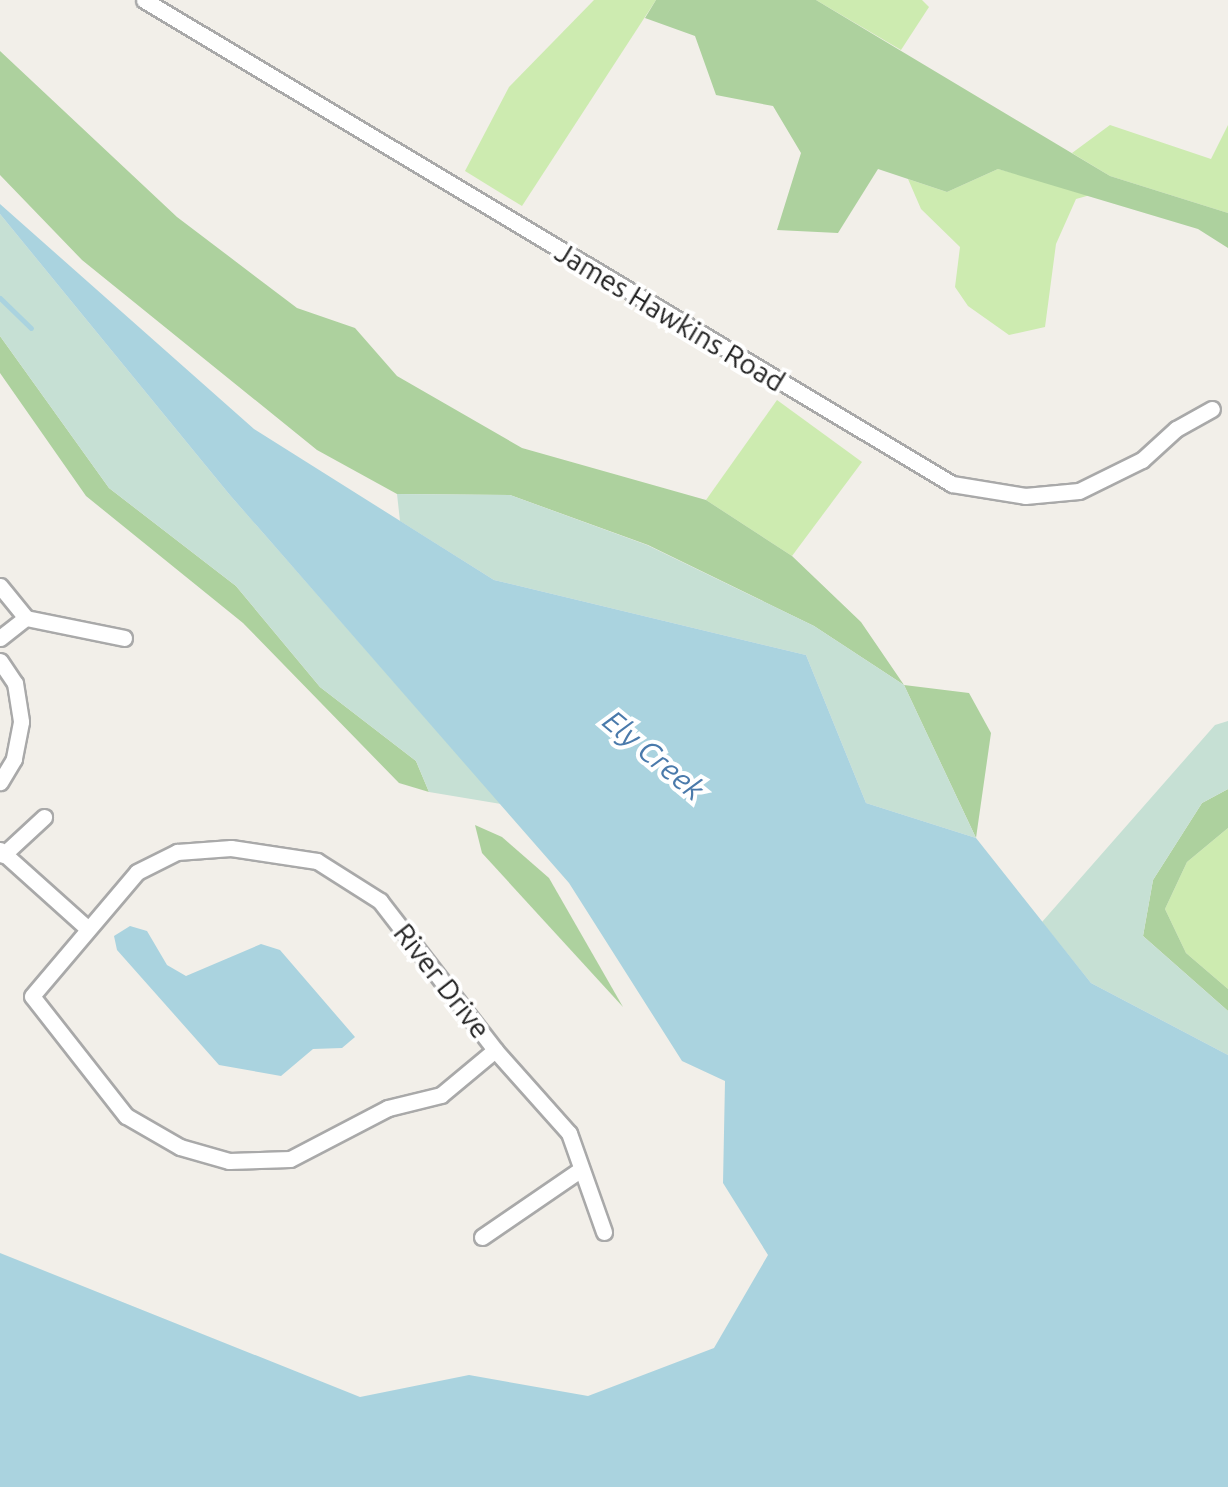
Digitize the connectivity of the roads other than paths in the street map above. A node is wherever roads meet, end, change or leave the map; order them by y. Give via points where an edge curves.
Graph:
1 (144, 0) edge
2 (1212, 408) dead end
3 (0, 586) edge
4 (26, 618) junction
5 (0, 638) edge
6 (124, 638) dead end
7 (0, 661) edge
8 (0, 782) edge
9 (44, 817) dead end
10 (1, 853) edge
11 (87, 928) junction
12 (495, 1050) junction
13 (580, 1170) junction
14 (604, 1232) dead end
15 (482, 1237) dead end

1 - 2 street, James Hawkins Road via 952,484 1025,496 1079,491 1142,460
3 - 4 street
4 - 5 street
4 - 6 street
7 - 8 street via 15,683 21,722 14,759
9 - 10 street
10 - 11 street
11 - 12 street, River Drive via 137,872 177,852 232,848 317,861 380,900
11 - 12 street, River Drive via 32,996 126,1116 213,1156 290,1159 388,1108 442,1095
12 - 13 street via 569,1133
13 - 14 street
13 - 15 street

